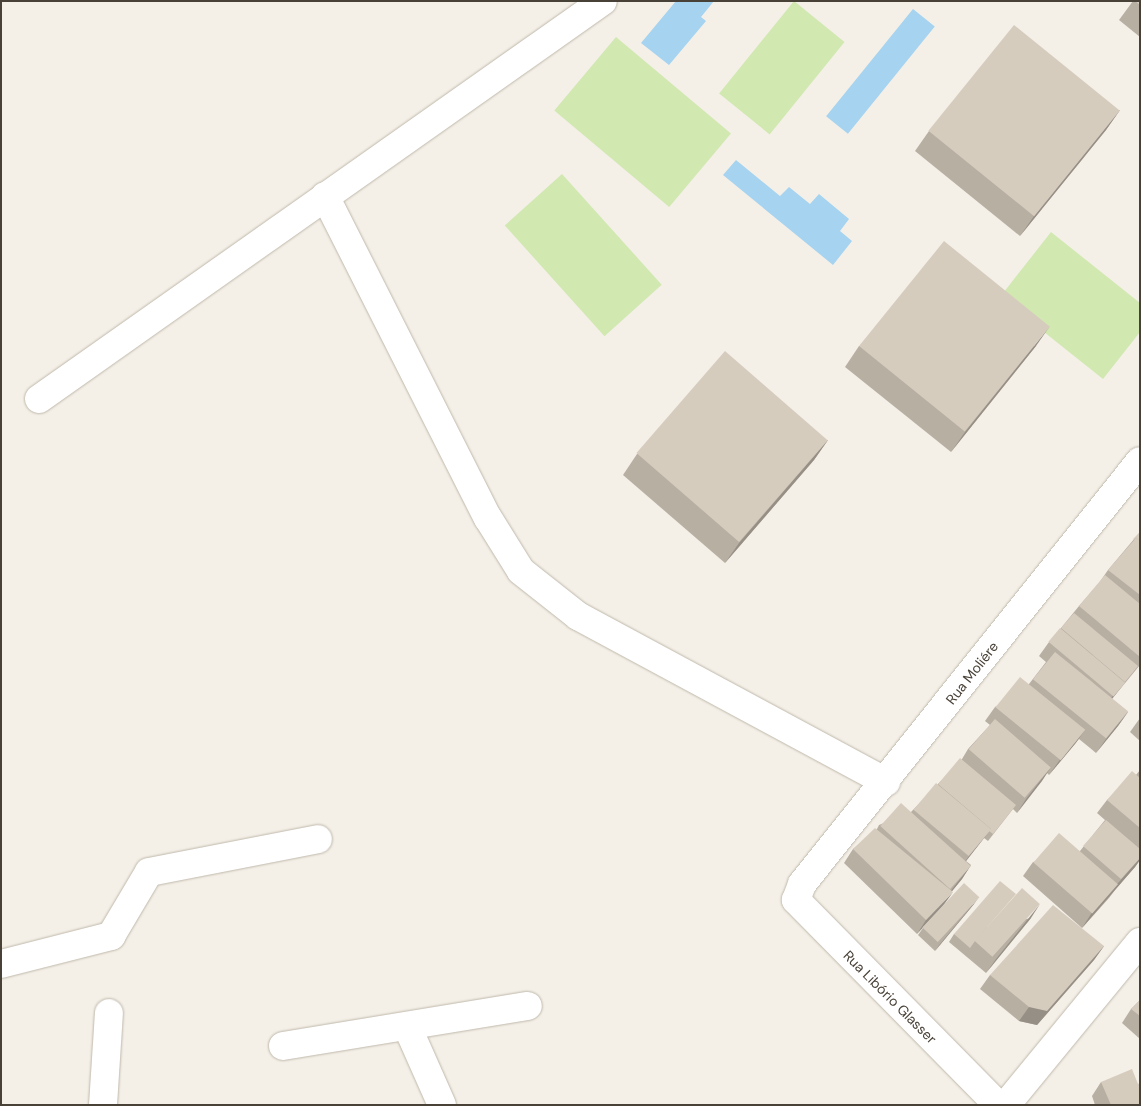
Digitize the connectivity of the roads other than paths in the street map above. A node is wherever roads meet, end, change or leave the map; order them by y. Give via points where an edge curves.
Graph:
1 (603, 1) edge
2 (325, 196) junction
3 (39, 399) dead end
4 (1140, 461) edge
5 (886, 782) junction
6 (318, 839) dead end
7 (802, 884) joint
8 (1140, 942) edge
9 (1, 964) edge
10 (528, 1006) dead end
11 (109, 1013) dead end
12 (407, 1026) junction
13 (283, 1046) dead end
14 (103, 1105) edge
15 (442, 1105) edge
16 (998, 1105) edge
17 (1006, 1105) edge

1 - 2 street
2 - 3 street
2 - 5 street via 488,518 522,571 578,616
4 - 5 street, Rua Moliére
5 - 7 street, Rua Moliére
6 - 9 street via 149,872 111,936
7 - 16 street, Rua Libório Glasser via 796,900 805,913
8 - 17 street
10 - 12 street
11 - 14 street
12 - 13 street
12 - 15 street

